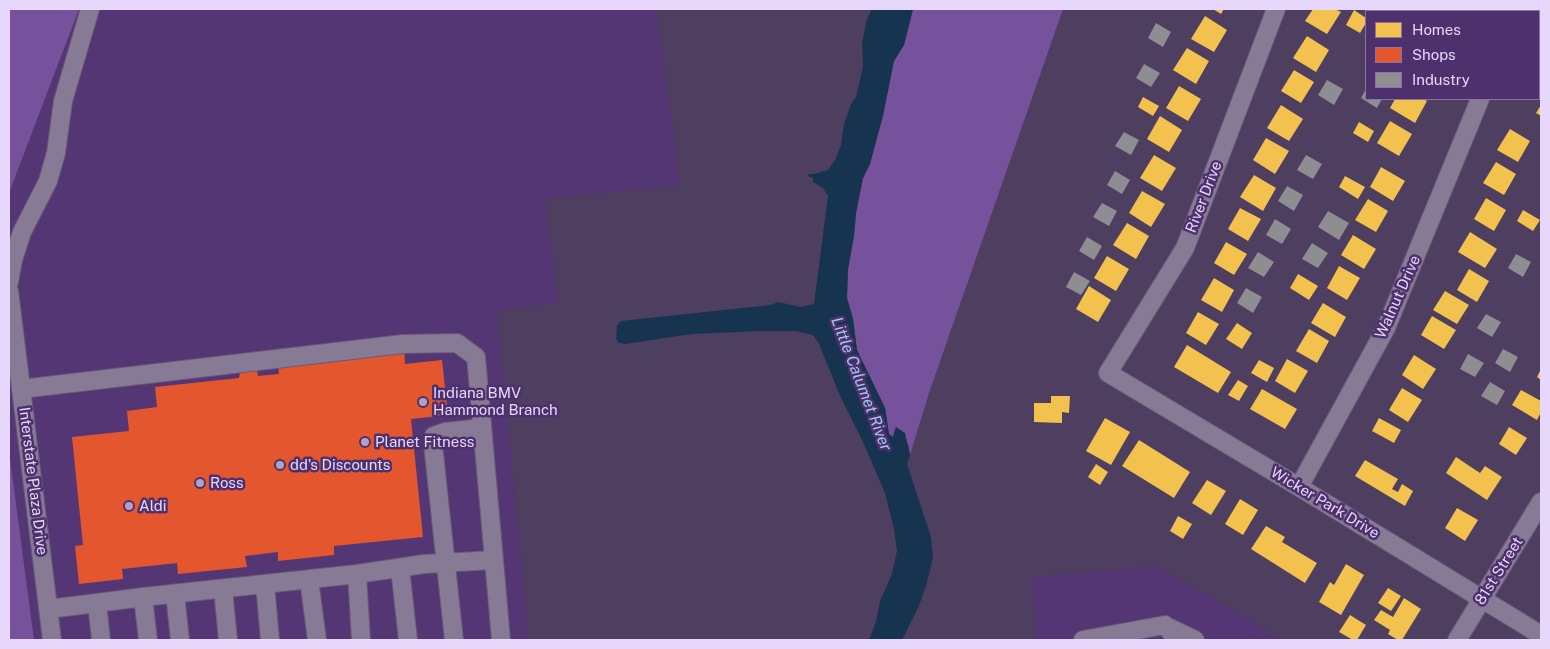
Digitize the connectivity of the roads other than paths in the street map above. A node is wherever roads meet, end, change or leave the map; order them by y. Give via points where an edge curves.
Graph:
1 (90, 9) edge
2 (1276, 9) edge
3 (1480, 100) edge
4 (9, 282) edge
5 (9, 291) edge
6 (1108, 372) joint
7 (21, 389) junction
8 (482, 428) junction
9 (1299, 487) junction
10 (1541, 502) edge
11 (494, 560) junction
12 (444, 563) junction
13 (400, 568) junction
14 (357, 574) junction
15 (309, 579) junction
16 (265, 584) junction
17 (223, 589) junction
18 (175, 594) junction
19 (143, 597) junction
20 (1482, 599) junction
21 (97, 603) junction
22 (48, 609) junction
23 (1165, 625) junction
24 (1541, 635) edge
25 (52, 640) edge
26 (101, 640) edge
27 (148, 640) edge
28 (180, 640) edge
29 (228, 640) edge
30 (270, 640) edge
31 (317, 640) edge
32 (361, 640) edge
33 (408, 640) edge
34 (454, 640) edge
35 (501, 640) edge
36 (1083, 640) edge
37 (1177, 640) edge
38 (1195, 640) edge
39 (1457, 640) edge

1 - 4 street via 63,101 56,153 48,181 22,232
2 - 6 street, River Drive via 1185,248
3 - 9 street, Walnut Drive via 1386,328
5 - 7 street, Interstate Plaza Drive
6 - 9 street, Wicker Park Drive
7 - 8 street via 402,344 457,343 476,358
7 - 22 street, Interstate Plaza Drive
8 - 11 street
8 - 12 street via 434,436
9 - 20 street, Wicker Park Drive
10 - 20 street, 81st Street
11 - 12 street
11 - 35 street
12 - 13 street
12 - 34 street
13 - 14 street
13 - 33 street
14 - 15 street
14 - 32 street
15 - 16 street
15 - 31 street
16 - 17 street
16 - 30 street
17 - 18 street
17 - 29 street
18 - 19 street
18 - 28 street
19 - 21 street
19 - 27 street
20 - 24 street, Wicker Park Drive
20 - 39 street, 81st Street
21 - 22 street
21 - 26 street
22 - 25 street, Interstate Plaza Drive
23 - 36 street
23 - 37 street
23 - 38 street

